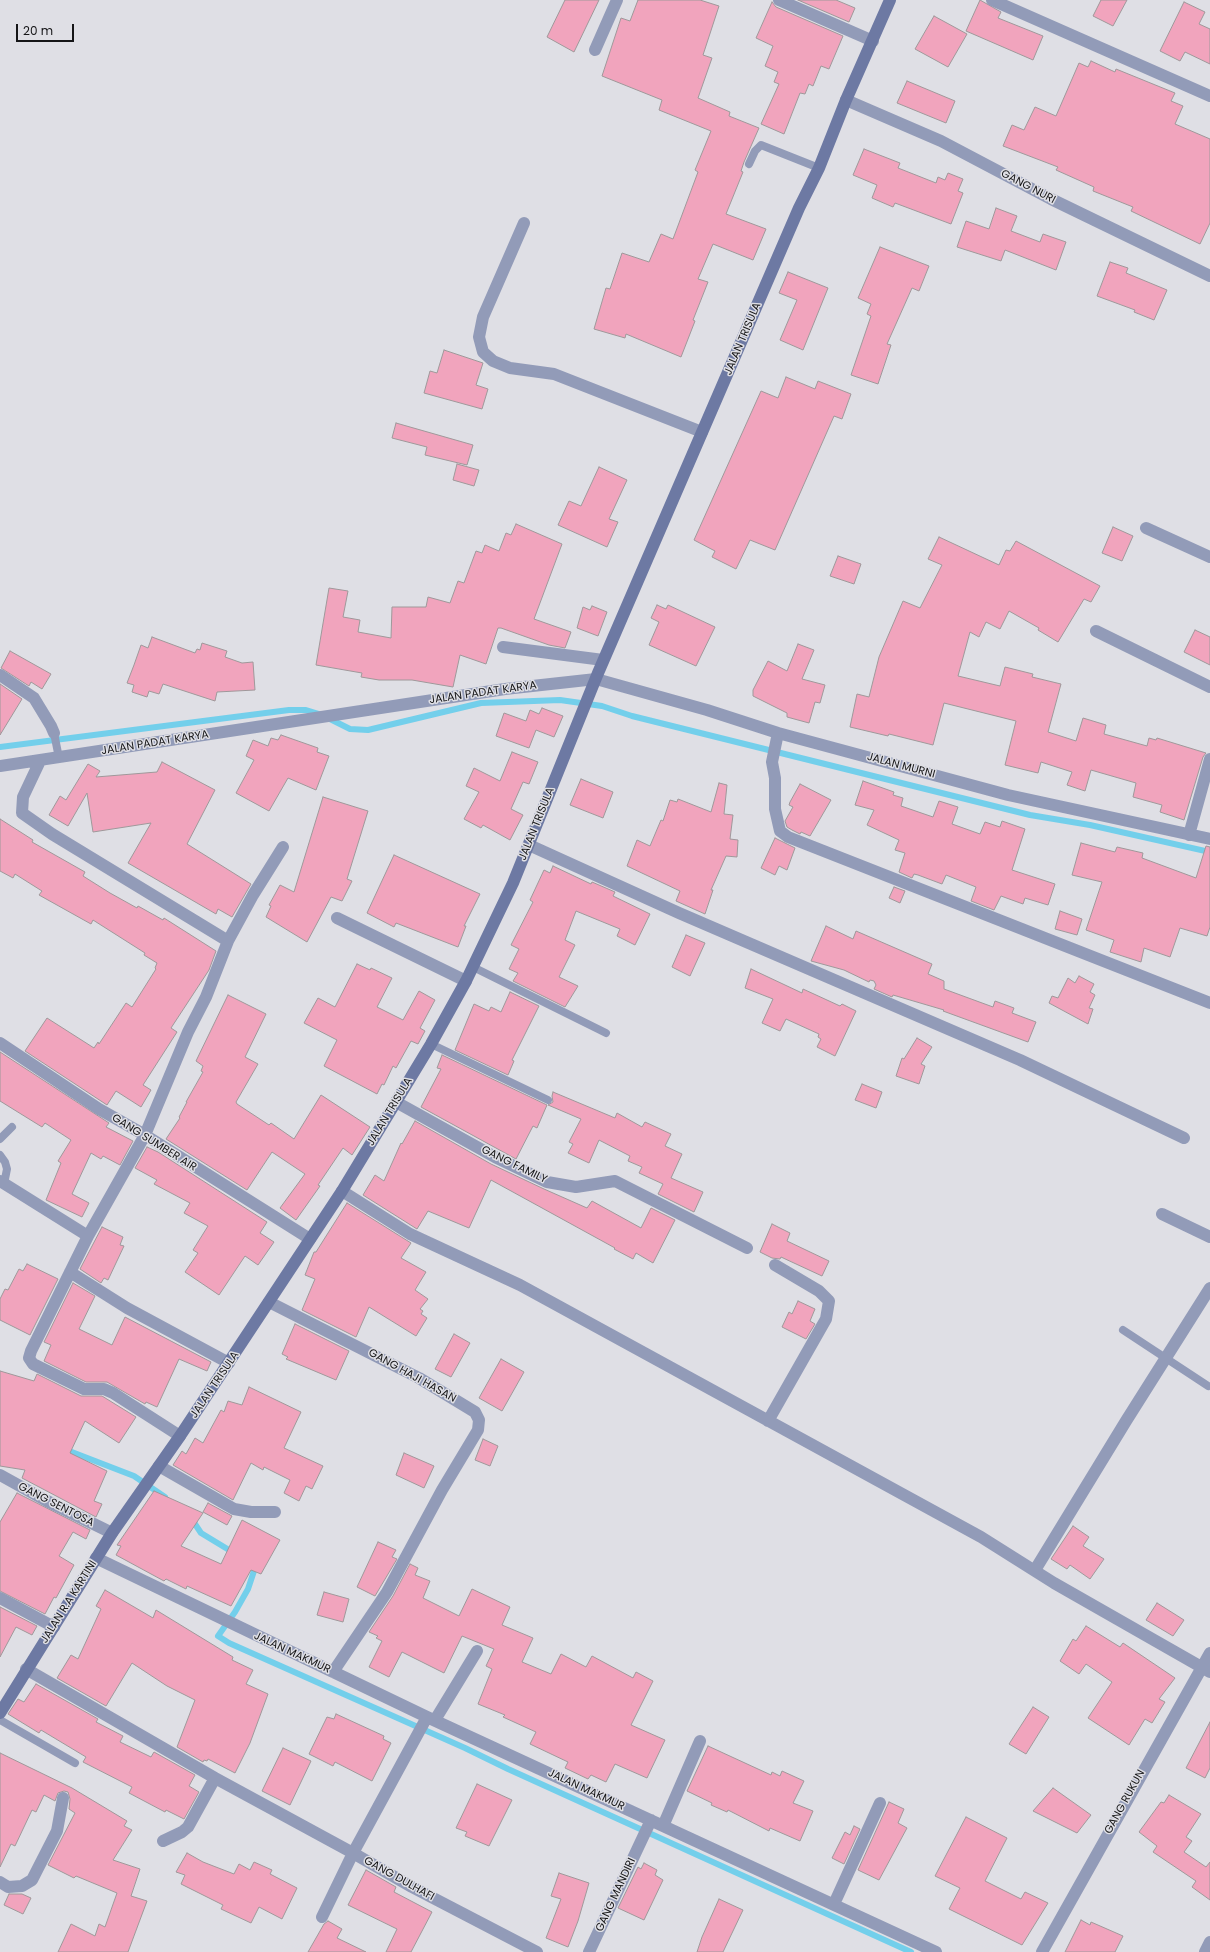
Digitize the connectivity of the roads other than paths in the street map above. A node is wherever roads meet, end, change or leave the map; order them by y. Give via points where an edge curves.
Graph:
1 (617, 0) edge
2 (779, 0) edge
3 (890, 0) edge
4 (992, 0) edge
5 (873, 42) junction
6 (595, 50) dead end
7 (1210, 96) edge
8 (846, 100) junction
9 (749, 164) dead end
10 (819, 168) junction
11 (524, 223) dead end
12 (1210, 276) edge
13 (702, 432) junction
14 (1146, 528) dead end
15 (1210, 557) edge
16 (1096, 631) dead end
17 (503, 648) dead end
18 (604, 660) junction
19 (0, 675) edge
20 (596, 678) junction
21 (1210, 687) edge
22 (54, 733) joint
23 (776, 738) junction
24 (58, 755) junction
25 (1210, 759) edge
26 (40, 761) junction
27 (0, 766) edge
28 (1189, 835) junction
29 (1210, 839) edge
30 (529, 845) junction
31 (283, 847) dead end
32 (337, 918) dead end
33 (228, 941) junction
34 (472, 967) junction
35 (466, 981) junction
36 (1210, 1003) edge
37 (606, 1034) dead end
38 (0, 1043) edge
39 (431, 1044) junction
40 (548, 1100) dead end
41 (396, 1102) junction
42 (12, 1127) dead end
43 (145, 1135) junction
44 (1184, 1138) dead end
45 (0, 1139) edge
46 (0, 1155) edge
47 (2, 1182) edge
48 (342, 1191) junction
49 (1162, 1214) dead end
50 (88, 1236) junction
51 (1210, 1237) edge
52 (310, 1239) junction
53 (747, 1248) dead end
54 (775, 1265) dead end
55 (70, 1272) junction
56 (1210, 1288) edge
57 (269, 1302) junction
58 (1123, 1330) dead end
59 (1166, 1358) junction
60 (229, 1363) junction
61 (1208, 1386) dead end
62 (768, 1421) junction
63 (180, 1436) junction
64 (159, 1466) junction
65 (0, 1476) edge
66 (140, 1492) joint
67 (275, 1512) dead end
68 (112, 1534) junction
69 (96, 1558) junction
70 (1035, 1570) junction
71 (0, 1598) edge
72 (54, 1627) junction
73 (476, 1651) dead end
74 (1210, 1653) edge
75 (26, 1669) junction
76 (1205, 1669) edge
77 (333, 1672) junction
78 (0, 1713) edge
79 (0, 1720) edge
80 (428, 1721) junction
81 (700, 1741) dead end
82 (75, 1762) dead end
83 (215, 1778) junction
84 (63, 1798) dead end
85 (880, 1803) dead end
86 (663, 1826) junction
87 (647, 1829) junction
88 (163, 1841) dead end
89 (353, 1853) junction
90 (0, 1882) edge
91 (834, 1904) junction
92 (322, 1917) dead end
93 (1210, 1942) edge
94 (537, 1952) edge
95 (589, 1952) edge
96 (936, 1952) edge
97 (1042, 1952) edge
98 (1204, 1952) edge

1 - 6 street
2 - 5 street
3 - 5 street, JALAN TRISULA
4 - 7 street
5 - 8 street, JALAN TRISULA
8 - 10 street, JALAN TRISULA
8 - 12 street, GANG NURI via 941,141 1051,199
9 - 10 lane via 761,145
10 - 13 street, JALAN TRISULA via 799,208
11 - 13 street via 483,317 479,337 483,352 493,361 510,368 554,374
13 - 18 street, JALAN TRISULA
14 - 15 street
16 - 21 street
17 - 18 street
18 - 20 street, JALAN TRISULA
19 - 22 street via 34,698
20 - 23 street, JALAN MURNI via 706,710
20 - 24 street, JALAN PADAT KARYA via 504,689
20 - 30 street, JALAN TRISULA
22 - 24 lane
23 - 28 street, JALAN MURNI via 1008,795
23 - 36 street via 772,762 775,809 780,831 788,836
24 - 26 street, JALAN PADAT KARYA
25 - 28 street
26 - 27 street, JALAN PADAT KARYA
26 - 33 street via 23,797 22,813 52,834
28 - 29 street, JALAN MURNI
30 - 34 street, JALAN TRISULA
30 - 44 street via 679,913 1020,1060
31 - 33 street
32 - 35 street
33 - 43 street
34 - 35 street, JALAN TRISULA
34 - 37 lane
35 - 39 street, JALAN TRISULA
38 - 43 street, GANG SUMBER AIR via 99,1109
39 - 40 lane
39 - 41 street, JALAN TRISULA
41 - 48 street, JALAN TRISULA
41 - 53 street, GANG FAMILY via 495,1157 547,1182 576,1187 615,1181
42 - 45 lane
43 - 50 street
43 - 52 street, GANG SUMBER AIR
46 - 47 lane via 7,1169
47 - 50 street
48 - 52 street, JALAN TRISULA
48 - 62 street via 410,1234 520,1285
49 - 51 street
50 - 55 street
52 - 57 street, JALAN TRISULA
54 - 62 street via 819,1291 829,1301 826,1319
55 - 60 street via 127,1308
55 - 63 street via 31,1351 29,1358 33,1364 84,1389 104,1389
56 - 59 street
57 - 60 street, JALAN TRISULA
57 - 77 street, GANG HAJI HASAN via 419,1378 475,1412 479,1420 478,1430 442,1490 387,1592
58 - 59 lane
59 - 61 lane
59 - 70 street
60 - 63 street, JALAN TRISULA
62 - 70 street via 981,1537
63 - 64 street, JALAN TRISULA
64 - 66 street, JALAN TRISULA
64 - 67 street via 234,1509
65 - 68 street, GANG SENTOSA
66 - 68 street, JALAN R.A KARTINI
68 - 69 street, JALAN R.A KARTINI
69 - 72 street, JALAN R.A KARTINI
69 - 77 street, JALAN MAKMUR
70 - 76 street
71 - 72 street
72 - 75 street, JALAN R.A KARTINI
73 - 80 street, GANG DULHAFI
74 - 76 street, GANG RUKUN
75 - 78 street, JALAN R.A KARTINI
75 - 83 street
76 - 97 street, GANG RUKUN
77 - 80 street, JALAN MAKMUR
79 - 82 lane
80 - 87 street, JALAN MAKMUR
80 - 89 street, GANG DULHAFI
81 - 86 street
83 - 88 street via 188,1827
83 - 89 street
84 - 90 street via 57,1831 32,1880 22,1886 8,1887
85 - 91 street
86 - 87 street, JALAN MAKMUR
86 - 91 street, JALAN MAKMUR
87 - 95 street, GANG MANDIRI
89 - 92 street
89 - 94 street, GANG DULHAFI
91 - 96 street, JALAN MAKMUR
93 - 98 street

